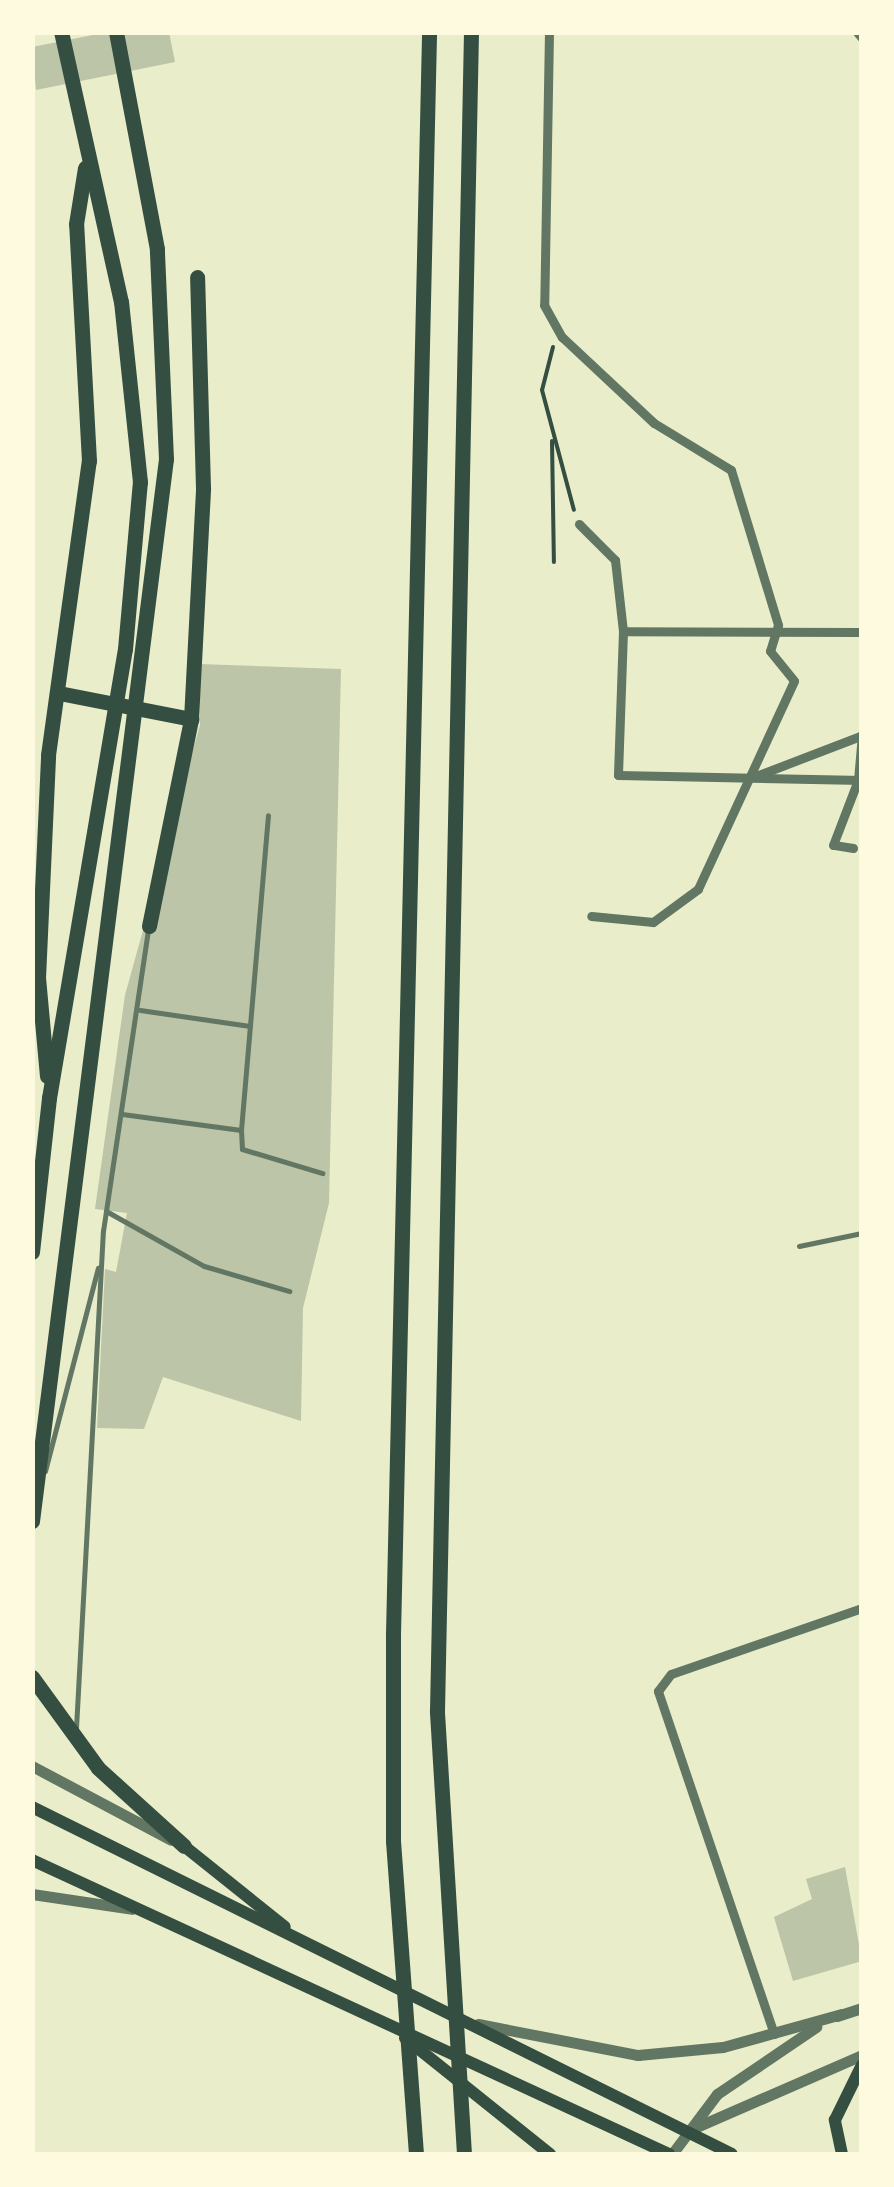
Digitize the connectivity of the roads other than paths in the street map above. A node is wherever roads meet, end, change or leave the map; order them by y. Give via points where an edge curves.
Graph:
1 (60, 32) edge
2 (116, 32) edge
3 (429, 32) edge
4 (471, 32) edge
5 (549, 32) edge
6 (86, 160) junction
7 (197, 277) dead end
8 (579, 524) road end
9 (778, 625) junction
10 (624, 632) junction
11 (862, 632) edge
12 (59, 693) junction
13 (191, 719) junction
14 (861, 735) edge
15 (752, 779) junction
16 (860, 780) edge
17 (268, 815) dead end
18 (852, 848) dead end
19 (591, 916) dead end
20 (148, 926) joint
21 (140, 1010) junction
22 (250, 1026) junction
23 (49, 1098) junction
24 (122, 1114) junction
25 (241, 1130) junction
26 (44, 1144) junction
27 (32, 1172) edge
28 (322, 1173) dead end
29 (106, 1211) junction
30 (862, 1234) edge
31 (799, 1246) dead end
32 (32, 1252) edge
33 (101, 1258) junction
34 (289, 1291) dead end
35 (32, 1522) edge
36 (862, 1608) edge
37 (32, 1677) edge
38 (76, 1739) junction
39 (32, 1766) edge
40 (32, 1807) edge
41 (184, 1846) junction
42 (32, 1860) edge
43 (32, 1894) edge
44 (141, 1910) junction
45 (307, 1944) junction
46 (862, 2008) edge
47 (841, 2014) junction
48 (461, 2020) junction
49 (387, 2024) junction
50 (774, 2034) junction
51 (862, 2055) edge
52 (862, 2065) edge
53 (685, 2132) junction
54 (416, 2154) edge
55 (464, 2154) edge
56 (550, 2154) edge
57 (671, 2154) edge
58 (732, 2154) edge
59 (842, 2154) edge

1 - 6 highway
2 - 35 highway via 148,172 166,460 132,778 92,1003
3 - 54 highway via 393,1840
4 - 55 highway via 440,1867
5 - 9 street via 544,306 562,337 654,423 731,470
6 - 12 highway via 76,224 89,461
6 - 23 highway via 122,302 136,435 125,649
7 - 13 highway via 203,488
8 - 10 street via 615,560
9 - 10 street
9 - 11 street
9 - 15 street via 770,650 794,681
10 - 15 street via 618,775
12 - 13 highway
12 - 23 highway via 38,978
13 - 20 highway
14 - 15 street via 786,758
14 - 16 street
15 - 16 street
15 - 19 street via 698,890 653,922
16 - 18 street via 833,845
17 - 22 lane
20 - 21 lane
21 - 22 lane
21 - 24 lane
22 - 25 lane
23 - 26 highway
24 - 25 lane
24 - 29 lane
25 - 28 lane via 242,1149
26 - 27 highway
26 - 32 highway
29 - 33 lane
29 - 34 lane via 204,1266
30 - 31 lane
33 - 35 lane
33 - 38 lane
36 - 50 street via 670,1674 658,1691
37 - 38 highway
38 - 41 highway
39 - 41 street
40 - 45 main road
41 - 45 main road
42 - 44 main road
43 - 44 street
44 - 49 main road
45 - 48 main road
46 - 47 street
47 - 50 street
47 - 53 street via 739,2075
48 - 50 street via 638,2056
48 - 53 main road
49 - 56 main road
49 - 57 main road
51 - 53 street
52 - 59 main road via 835,2120
53 - 57 street
53 - 58 main road

